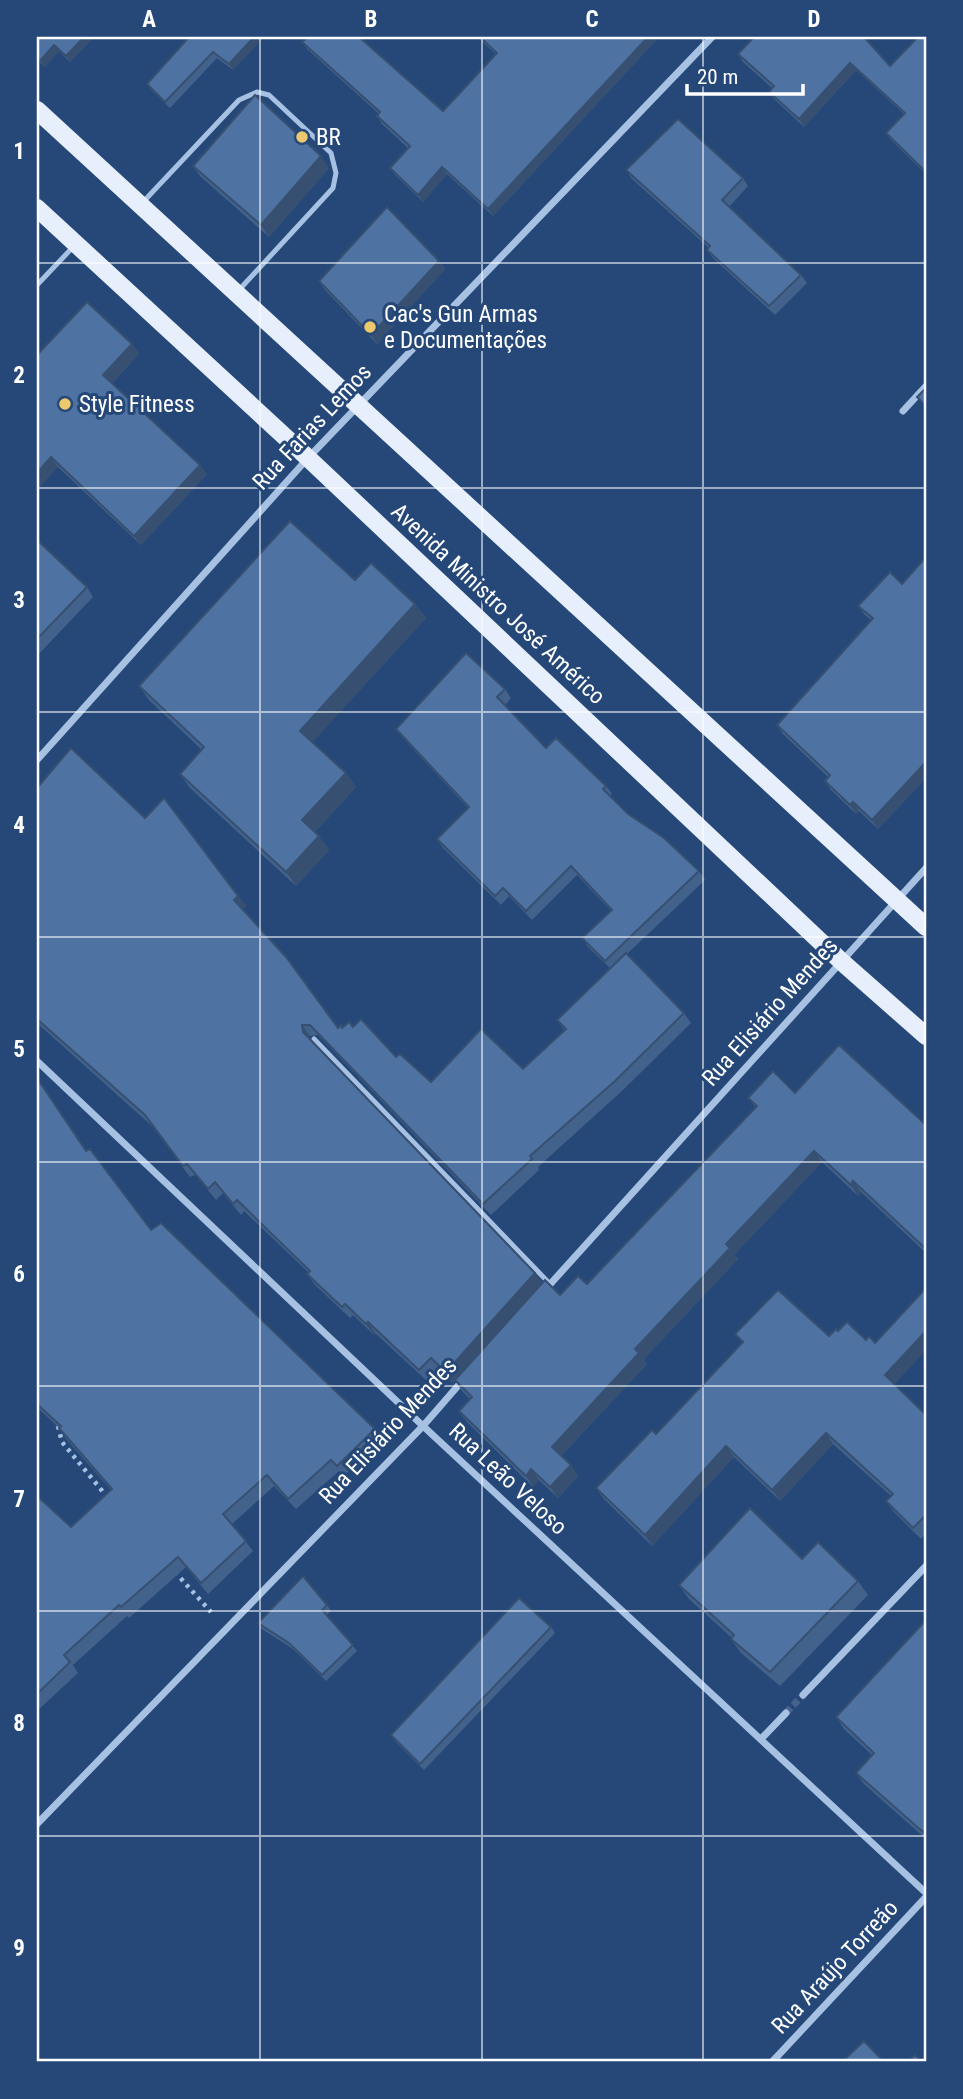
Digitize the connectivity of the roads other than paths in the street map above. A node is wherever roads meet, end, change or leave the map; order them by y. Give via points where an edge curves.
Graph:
1 (712, 37) edge
2 (37, 110) edge
3 (141, 204) junction
4 (37, 208) edge
5 (76, 244) junction
6 (37, 285) edge
7 (237, 292) junction
8 (926, 386) edge
9 (359, 404) junction
10 (902, 411) dead end
11 (308, 458) junction
12 (37, 760) edge
13 (926, 868) edge
14 (897, 900) junction
15 (926, 927) edge
16 (842, 962) junction
17 (926, 1036) edge
18 (314, 1039) edge
19 (37, 1061) edge
20 (550, 1284) junction
21 (541, 1294) edge
22 (468, 1375) edge
23 (423, 1426) junction
24 (926, 1566) edge
25 (803, 1695) tunnel mouth
26 (786, 1713) tunnel mouth
27 (761, 1740) junction
28 (37, 1824) edge
29 (926, 1895) edge
30 (772, 2062) edge

1 - 9 street, Rua Farias Lemos
2 - 3 main road
3 - 7 main road
3 - 7 lane via 239,100 257,92 269,94 331,153 336,173 332,188
4 - 5 main road, Avenida Ministro José Américo
5 - 6 lane
5 - 11 main road, Avenida Ministro José Américo
7 - 9 main road
8 - 10 street
9 - 11 street, Rua Farias Lemos
9 - 14 main road
11 - 12 street, Rua Farias Lemos
11 - 16 main road, Avenida Ministro José Américo
13 - 14 street, Rua Elisiário Mendes
14 - 15 main road
14 - 16 street, Rua Elisiário Mendes
16 - 17 main road, Avenida Ministro José Américo
16 - 20 street, Rua Elisiário Mendes
18 - 20 lane
19 - 23 street, Rua Leão Veloso
20 - 21 street, Rua Elisiário Mendes
22 - 23 street, Rua Elisiário Mendes
23 - 27 street, Rua Leão Veloso
23 - 28 street, Rua Elisiário Mendes
24 - 25 street
26 - 27 street
27 - 29 street, Rua Leão Veloso
29 - 30 street, Rua Araújo Torreão

